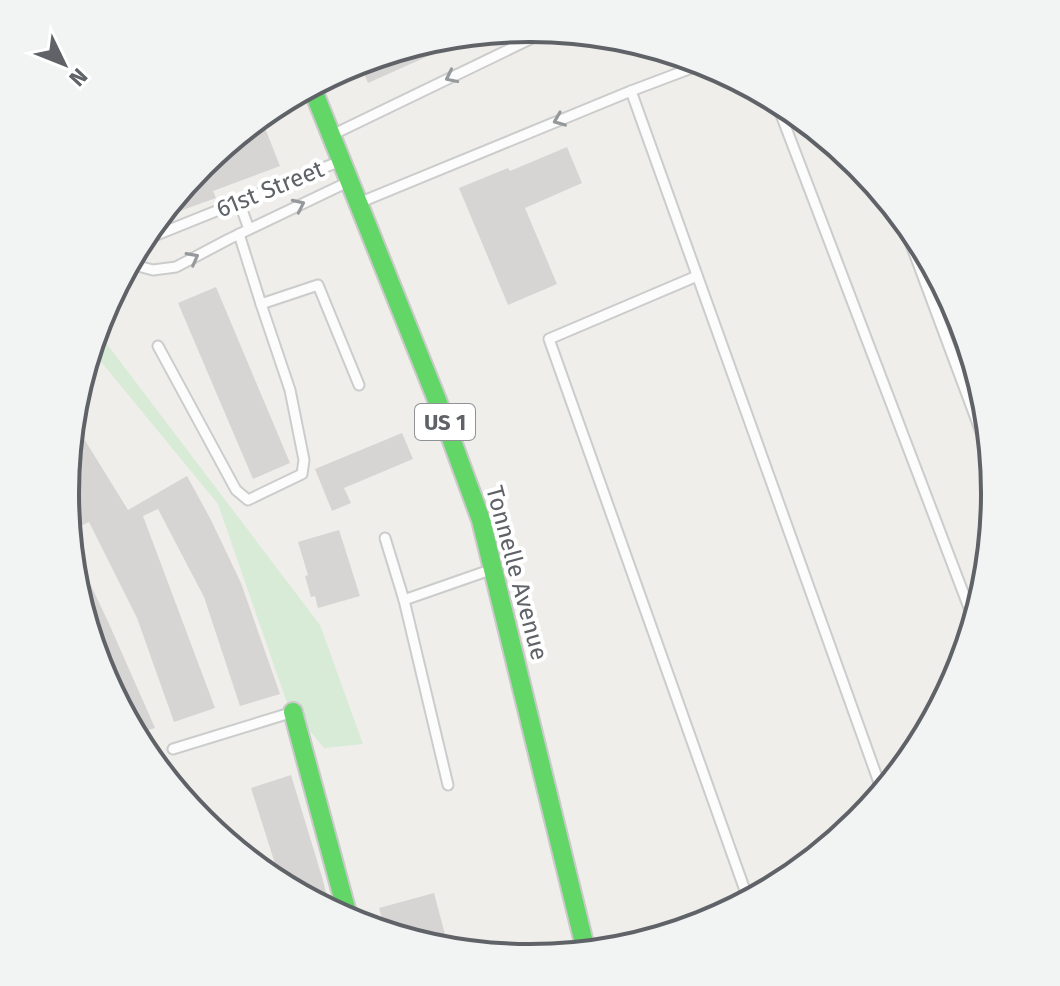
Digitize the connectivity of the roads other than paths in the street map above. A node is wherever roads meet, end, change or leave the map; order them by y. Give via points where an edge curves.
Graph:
1 (524, 42) edge
2 (684, 69) edge
3 (631, 91) junction
4 (316, 97) edge
5 (783, 119) edge
6 (331, 135) junction
7 (341, 160) junction
8 (349, 182) junction
9 (239, 202) junction
10 (358, 203) junction
11 (244, 231) junction
12 (161, 233) edge
13 (918, 263) edge
14 (139, 266) edge
15 (697, 276) junction
16 (261, 304) junction
17 (158, 346) dead end
18 (359, 385) dead end
19 (973, 411) edge
20 (385, 538) dead end
21 (494, 569) junction
22 (404, 600) junction
23 (967, 603) edge
24 (293, 712) joint
25 (173, 749) dead end
26 (878, 780) edge
27 (448, 785) dead end
28 (745, 889) edge
29 (345, 904) edge
30 (583, 941) edge

1 -> 6 lane
2 - 3 lane
3 -> 10 lane
3 - 15 lane
4 - 6 main road, Tonnelle Avenue / US 1
5 - 23 lane
6 - 7 main road, Tonnelle Avenue / US 1
7 - 8 main road, Tonnelle Avenue / US 1
7 - 9 lane, 61st Street
8 - 10 main road, Tonnelle Avenue / US 1
11 -> 8 lane
9 - 11 lane
9 - 12 lane, 61st Street
10 - 21 main road, Tonnelle Avenue / US 1 via 437,400
14 -> 11 lane via 176,267
11 - 16 lane
13 - 19 lane
15 - 26 lane
15 - 28 lane via 549,339
16 - 17 lane via 290,390 304,460 302,474 248,500 236,490
16 - 18 lane via 318,285
20 - 22 lane
21 - 22 lane
21 - 30 main road, Tonnelle Avenue / US 1
22 - 27 lane
24 - 25 lane
24 - 29 main road

